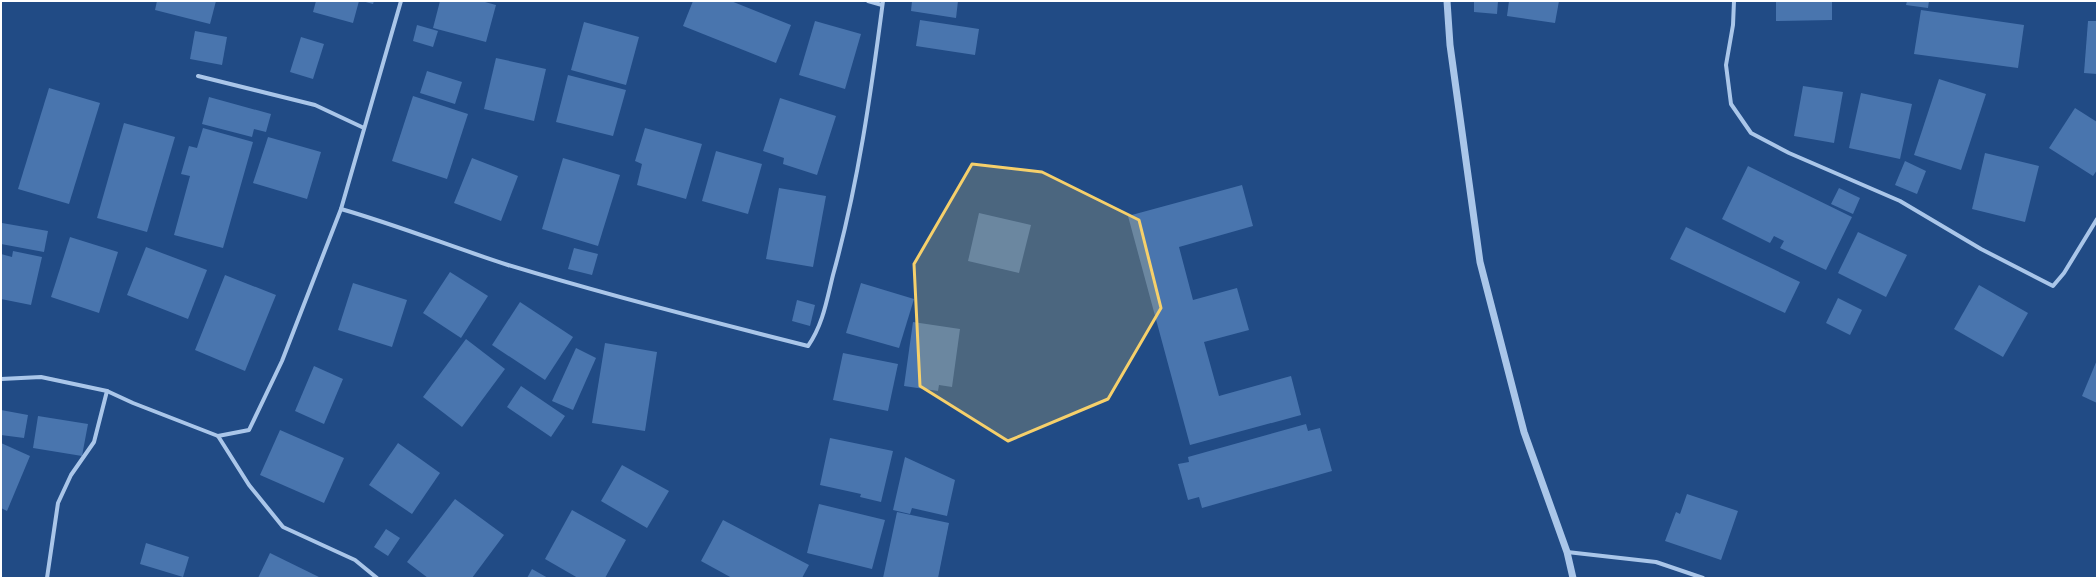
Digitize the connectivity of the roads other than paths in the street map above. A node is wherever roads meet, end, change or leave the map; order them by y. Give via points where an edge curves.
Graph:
1 (401, 1) edge
2 (868, 1) edge
3 (1446, 1) edge
4 (1734, 1) edge
5 (882, 3) edge
6 (198, 76) dead end
7 (364, 128) junction
8 (341, 209) junction
9 (2097, 219) edge
10 (1, 379) edge
11 (107, 391) junction
12 (218, 436) junction
13 (1567, 552) junction
14 (47, 578) edge
15 (376, 578) edge
16 (1573, 578) edge
17 (1703, 578) edge

1 - 7 street
2 - 5 street
3 - 13 street via 1480,262 1524,432
4 - 9 street via 1726,66 1732,104 1751,133 1789,153 1900,201 1982,249 2053,286 2064,273
5 - 8 street via 860,163 817,333 808,346 695,318 514,266 388,222
6 - 7 street via 315,105
7 - 8 street
8 - 12 street via 282,361 249,430
10 - 11 street via 41,377
11 - 12 street via 133,404
11 - 14 street via 94,442 71,475 58,503
12 - 15 street via 249,485 283,527 355,560
13 - 16 street
13 - 17 street via 1656,562

